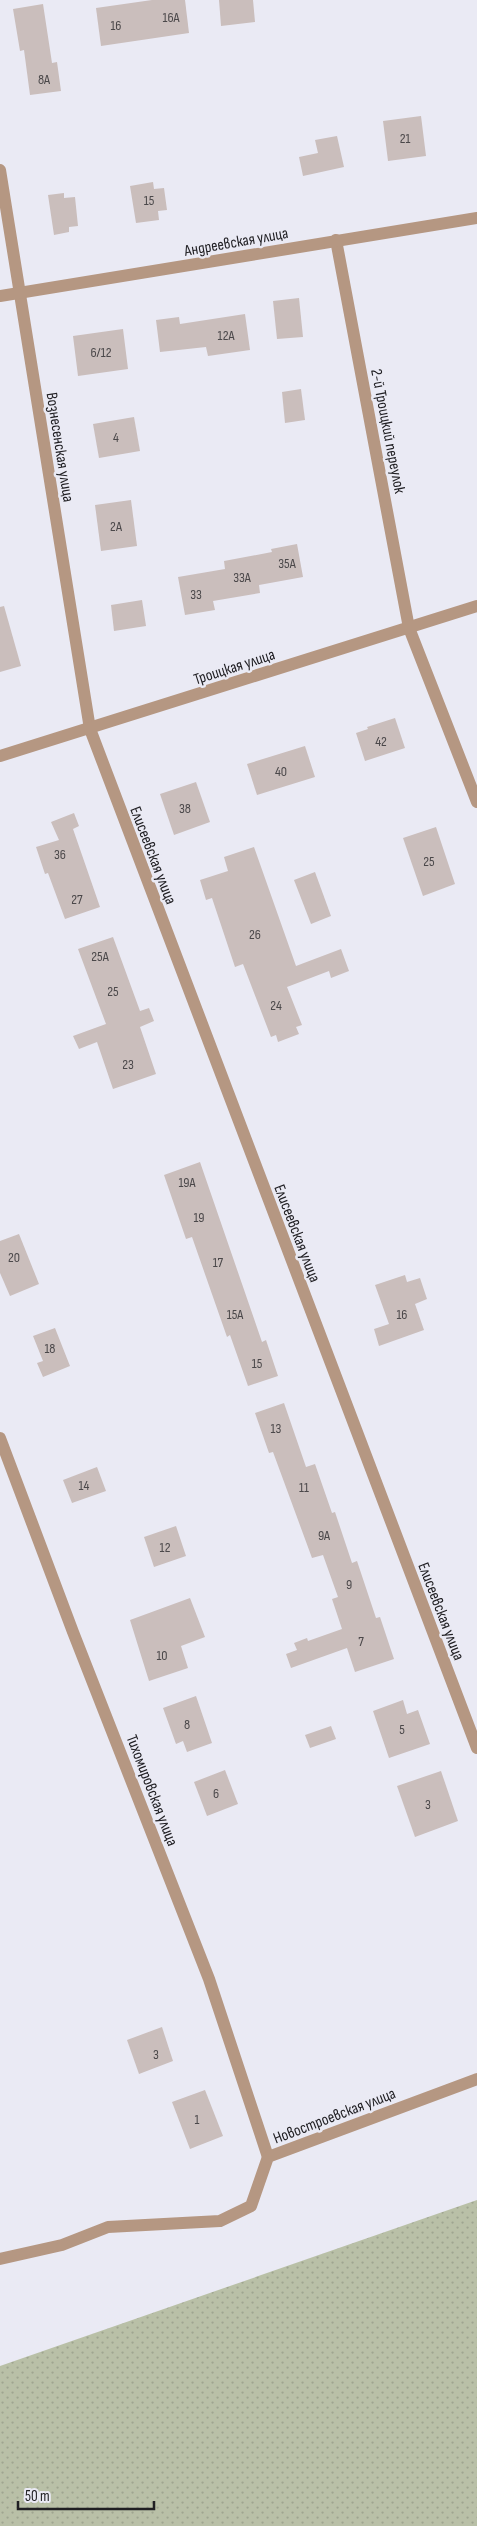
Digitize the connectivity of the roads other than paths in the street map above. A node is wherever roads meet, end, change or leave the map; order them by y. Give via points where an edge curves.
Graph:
1 (0, 170) edge
2 (477, 218) edge
3 (336, 240) junction
4 (20, 293) junction
5 (0, 296) edge
6 (477, 606) edge
7 (409, 628) junction
8 (90, 729) junction
9 (0, 756) edge
10 (477, 802) edge
11 (0, 1438) edge
12 (477, 1748) edge
13 (477, 2079) edge
14 (268, 2157) junction
15 (0, 2259) edge

1 - 4 street, Вознесенская улица
2 - 3 street, Андреевская улица
3 - 4 street, Андреевская улица
3 - 7 street, 2-й Троицкий переулок
4 - 5 street, Андреевская улица
4 - 8 street, Вознесенская улица
6 - 7 street, Троицкая улица
7 - 8 street, Троицкая улица
7 - 10 street, 2-й Троицкий переулок
8 - 9 street, Троицкая улица
8 - 12 street, Елисеевская улица
11 - 14 street, Тихомировская улица via 209,1979
13 - 14 street, Новостроевская улица
14 - 15 street, Новостроевская улица via 251,2206 220,2220 108,2227 62,2246

